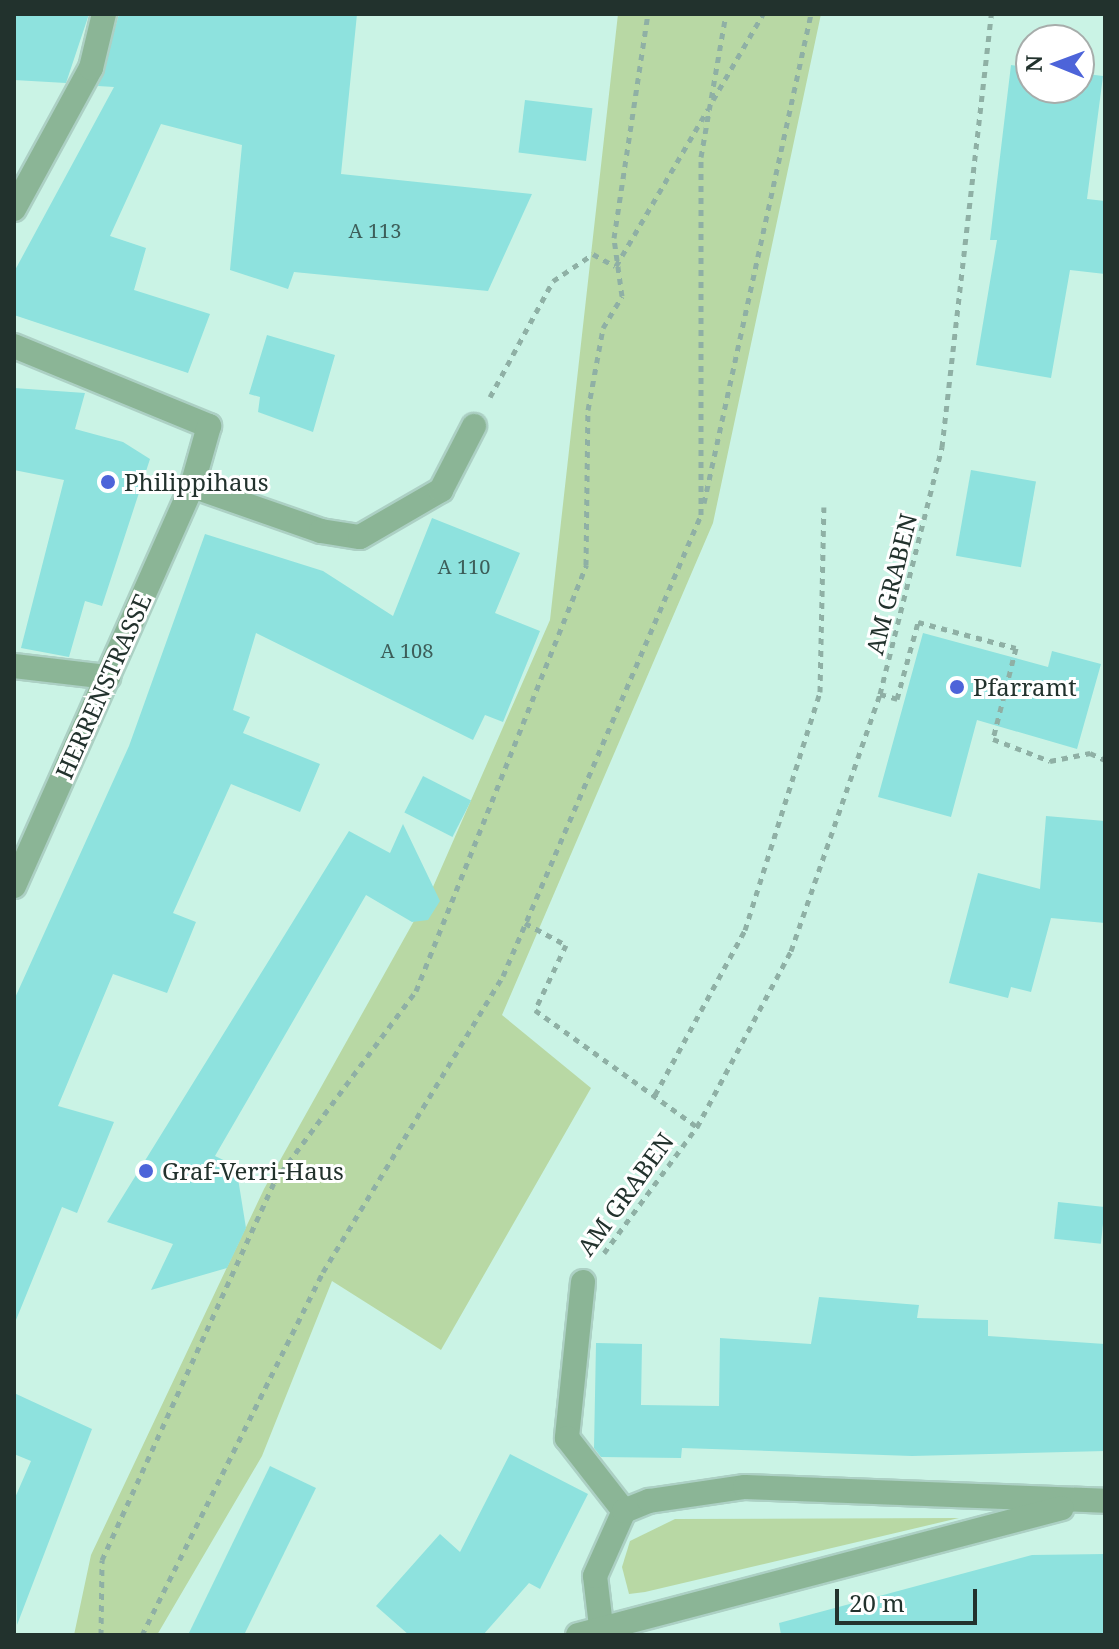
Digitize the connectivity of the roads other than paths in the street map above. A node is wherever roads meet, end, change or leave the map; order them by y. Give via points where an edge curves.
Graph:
1 (104, 14) edge
2 (14, 209) edge
3 (14, 346) edge
4 (474, 426) road end
5 (192, 486) junction
6 (14, 666) edge
7 (108, 677) junction
8 (14, 886) edge
9 (583, 1282) road end
10 (1096, 1501) edge
11 (624, 1511) junction
12 (601, 1626) junction
13 (578, 1635) edge

1 - 2 street via 91,68
3 - 5 street, HERRENSTRASSE via 209,426
4 - 5 street via 441,490 360,537 321,531
5 - 7 street, HERRENSTRASSE
6 - 7 street
7 - 8 street, HERRENSTRASSE
9 - 11 street via 567,1438
10 - 11 street via 745,1487
10 - 12 street
11 - 12 street via 595,1576
12 - 13 street

